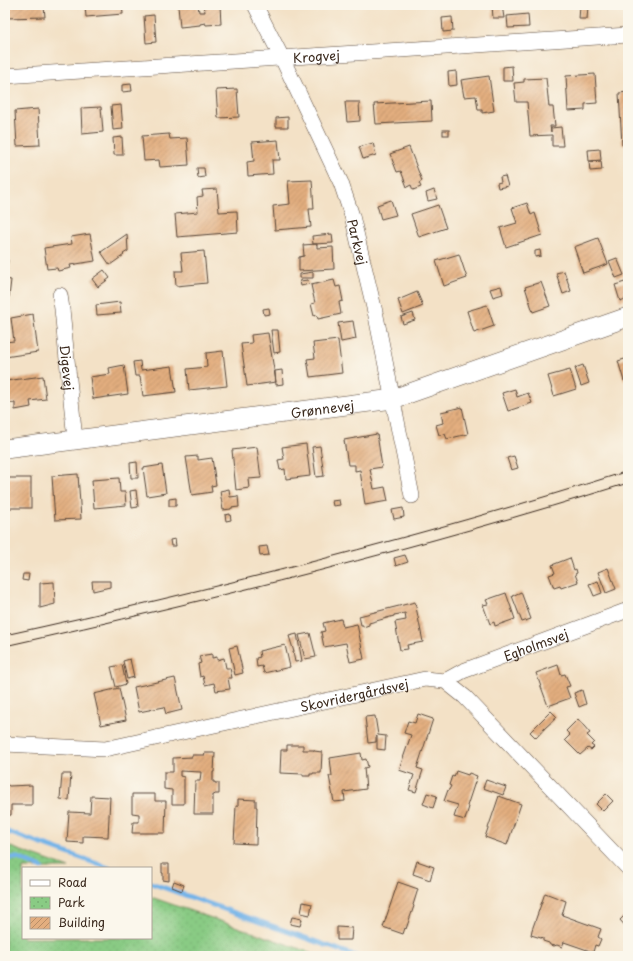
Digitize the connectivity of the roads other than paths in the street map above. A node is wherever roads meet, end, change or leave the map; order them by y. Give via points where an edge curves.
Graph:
1 (255, 5) edge
2 (628, 34) edge
3 (282, 58) junction
4 (5, 76) edge
5 (60, 296) dead end
6 (628, 317) edge
7 (393, 399) junction
8 (75, 440) junction
9 (5, 449) edge
10 (412, 496) dead end
11 (628, 610) edge
12 (445, 681) junction
13 (5, 744) edge
14 (628, 868) edge

1 - 3 street, Parkvej
2 - 3 street, Krogvej
3 - 4 street, Krogvej
3 - 7 street, Parkvej via 341,183 352,216
5 - 8 street, Digevej
6 - 7 street, Grønnevej
7 - 8 street, Grønnevej
7 - 10 street, Parkvej
8 - 9 street, Grønnevej
11 - 12 street, Egholmsvej via 463,671
12 - 13 street, Skovridergårdsvej via 425,679 105,749
12 - 14 street via 465,697

